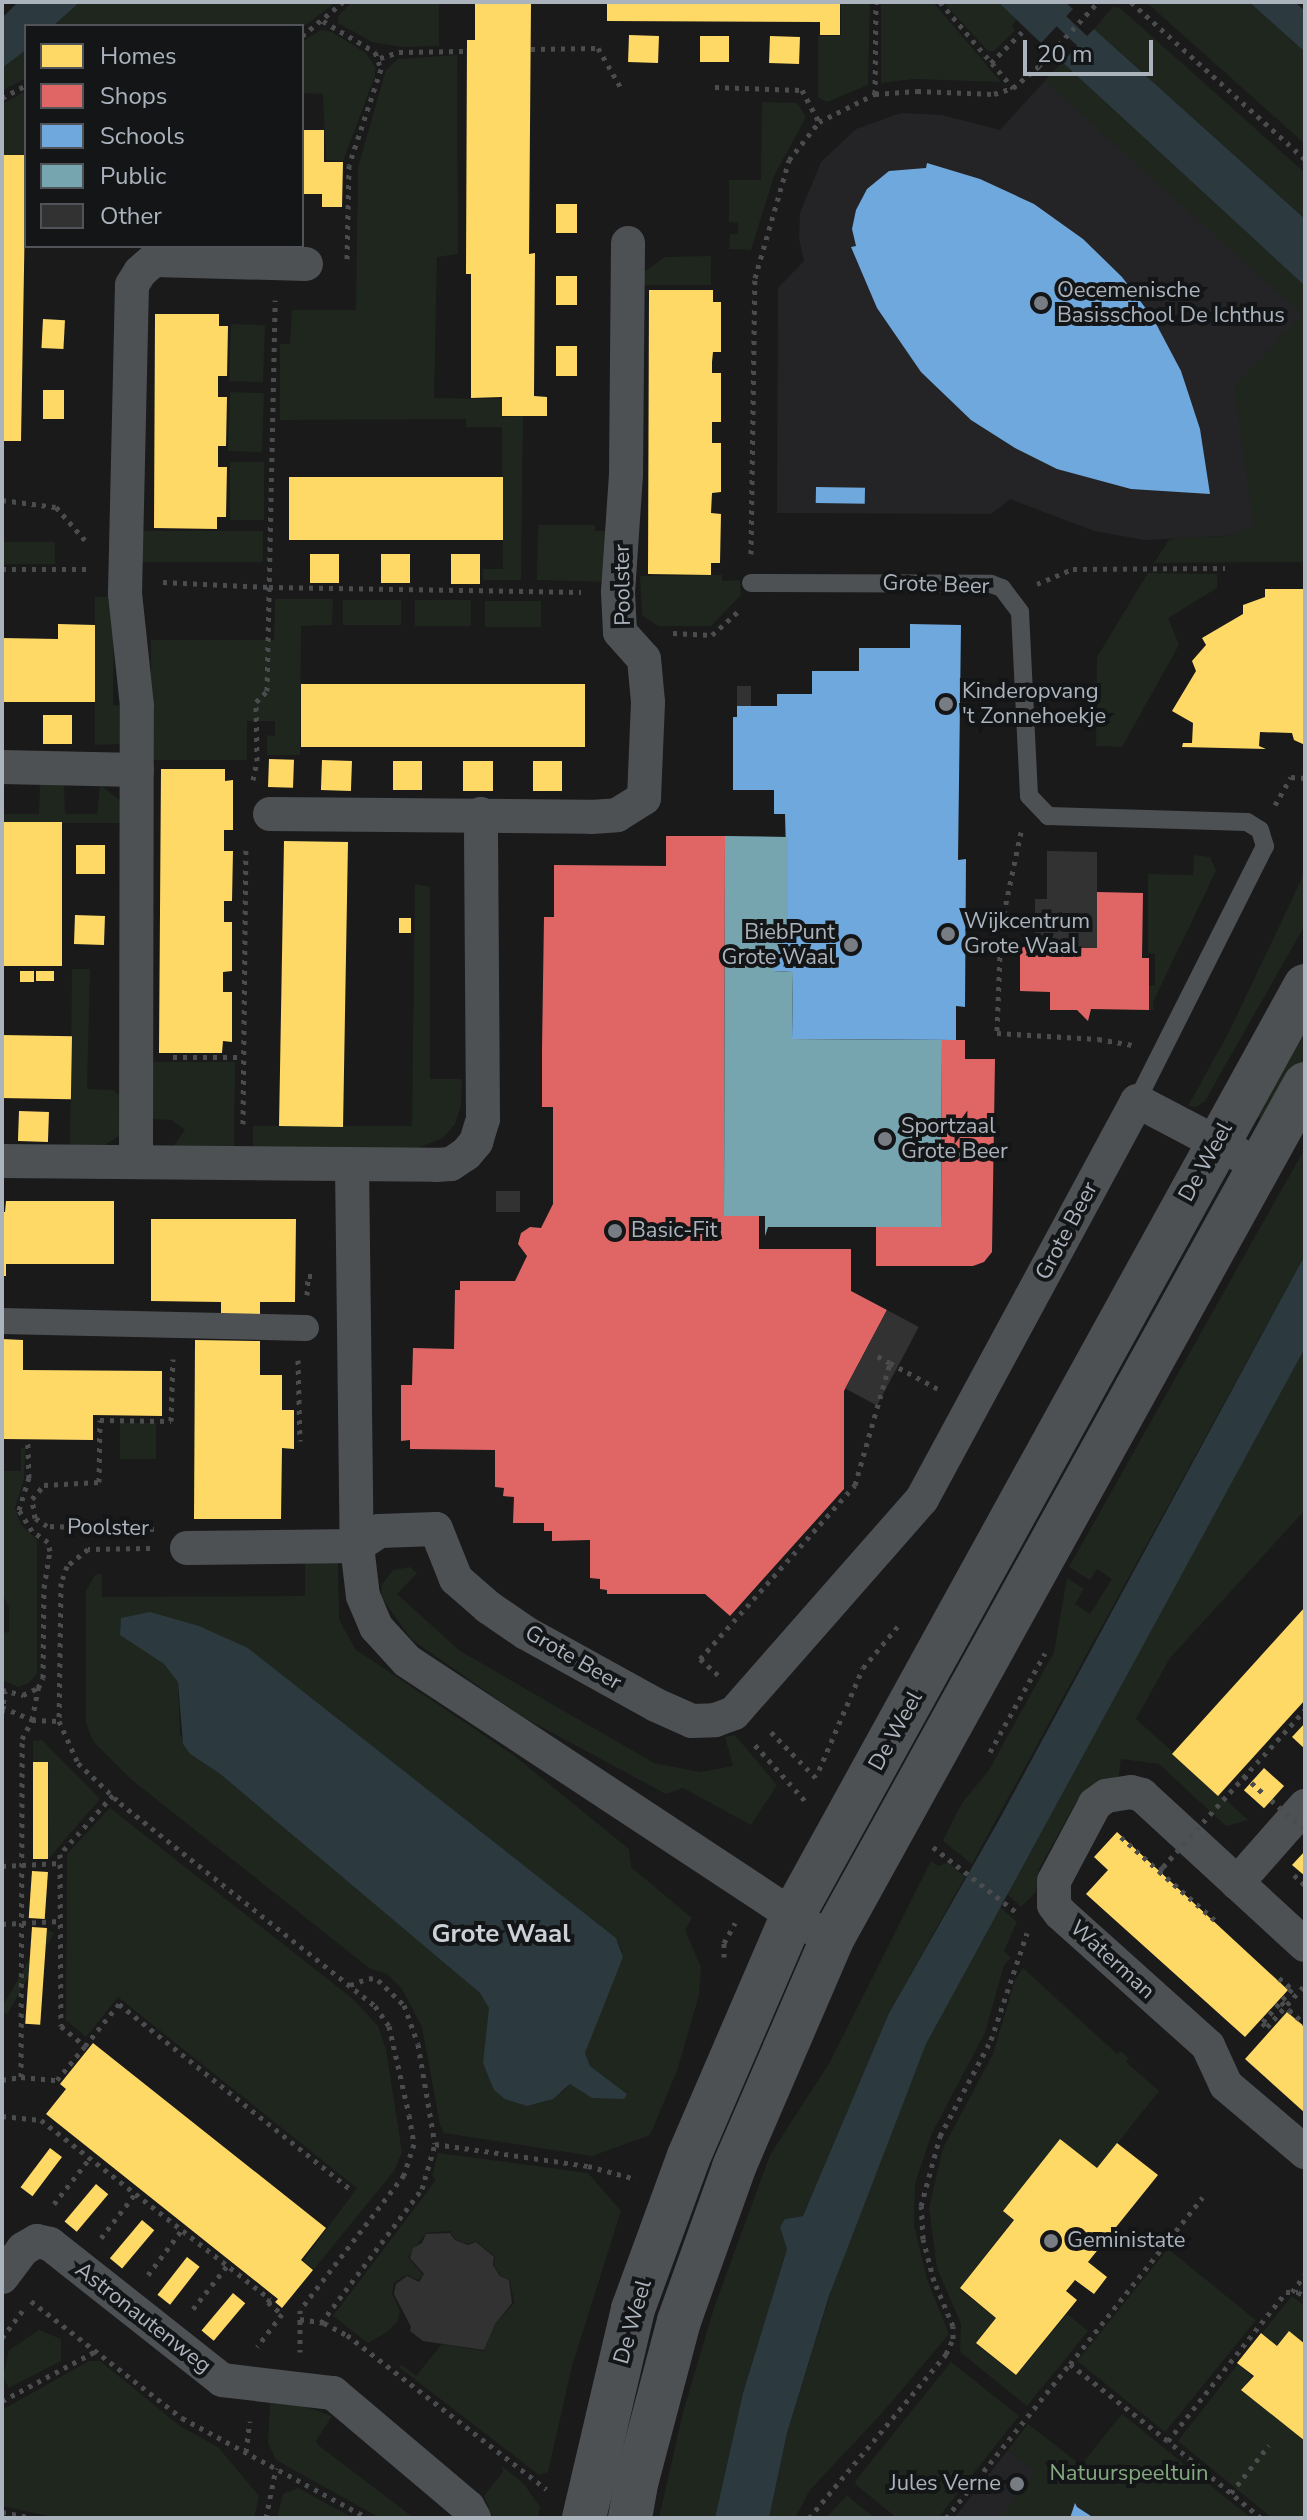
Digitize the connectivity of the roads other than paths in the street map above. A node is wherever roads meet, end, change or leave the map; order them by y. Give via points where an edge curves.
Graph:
1 (628, 243) dead end
2 (291, 263) road end
3 (751, 583) road end
4 (2, 767) edge
5 (137, 770) junction
6 (261, 801) road end
7 (481, 814) junction
8 (1305, 986) edge
9 (1305, 1084) edge
10 (1137, 1101) junction
11 (1215, 1144) junction
12 (136, 1160) junction
13 (2, 1161) edge
14 (352, 1164) junction
15 (1261, 1166) junction
16 (2, 1321) edge
17 (302, 1328) road end
18 (357, 1546) junction
19 (187, 1548) road end
20 (1305, 1806) edge
21 (1237, 1883) junction
22 (792, 1917) junction
23 (832, 1939) junction
24 (1305, 1945) edge
25 (1305, 2152) edge
26 (11, 2285) edge
27 (569, 2506) edge
28 (474, 2518) edge
29 (630, 2518) edge

1 - 7 street, Poolster via 626,474 618,592 620,632 644,659 644,798 631,809 604,816
2 - 5 street via 154,260 132,285 118,574 137,706
3 - 10 lane, Grote Beer via 991,584 1010,596 1020,612 1029,796 1048,816 1247,822 1260,830 1265,846
4 - 5 street
5 - 12 street
6 - 7 street, Poolster
7 - 14 street via 483,1119 476,1142 451,1164
8 - 11 street, De Weel
9 - 15 street, De Weel
10 - 11 street
10 - 18 street, Grote Beer via 922,1499 734,1713 692,1721 526,1633 456,1579 436,1529 379,1531
11 - 15 street
11 - 22 street, De Weel
12 - 13 street
12 - 14 street
14 - 18 street
15 - 23 street, De Weel
16 - 17 street
18 - 19 street
18 - 22 street via 367,1607 389,1645 407,1661
20 - 21 street
21 - 24 street, Waterman
21 - 25 street, Waterman via 1142,1795 1120,1792 1106,1796 1088,1814 1052,1889 1060,1913 1208,2046 1226,2085
22 - 23 street
22 - 27 street, De Weel via 689,2156
23 - 29 street, De Weel via 734,2167 679,2321
26 - 28 street, Astronautenweg via 23,2249 37,2241 50,2244 222,2380 302,2381 333,2393 468,2507

